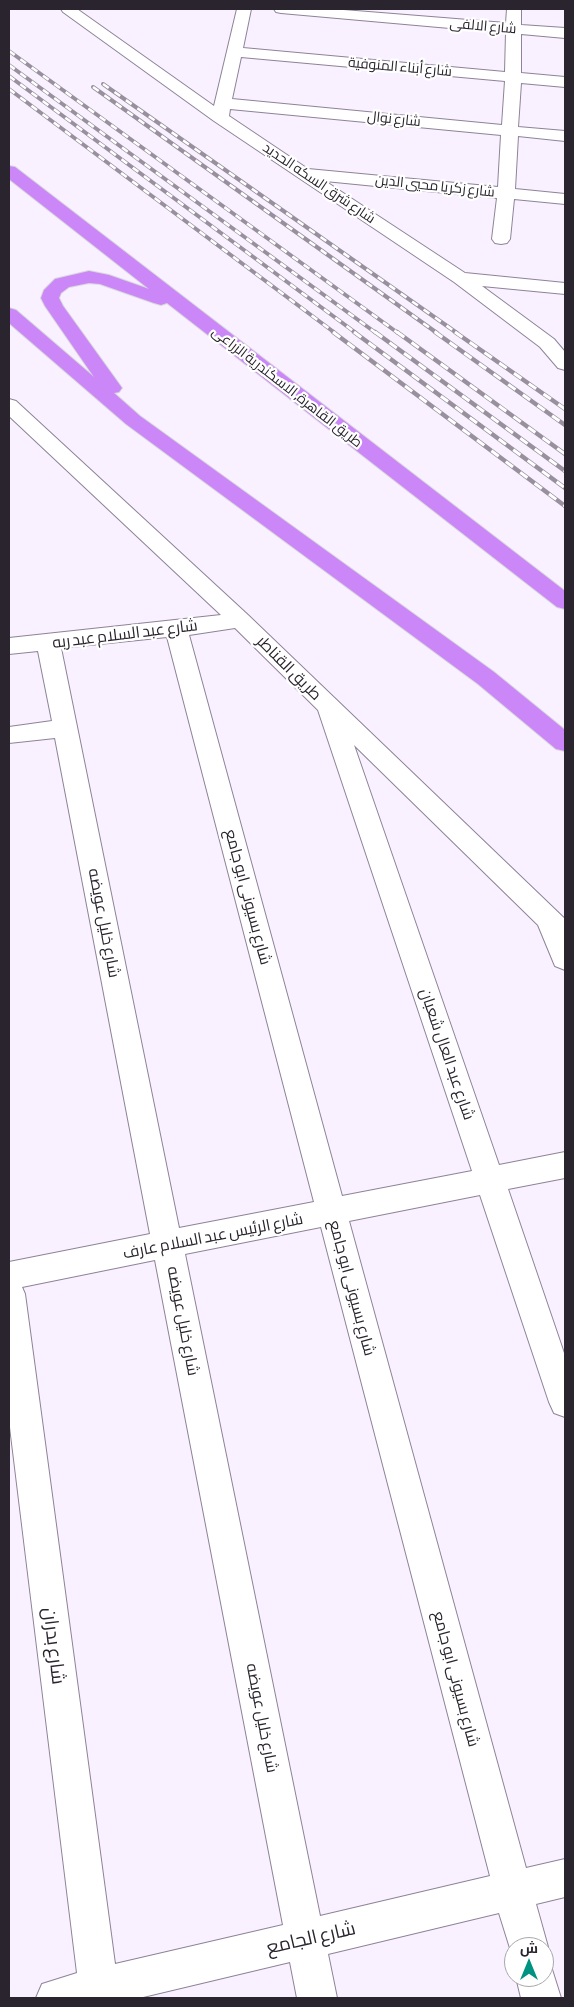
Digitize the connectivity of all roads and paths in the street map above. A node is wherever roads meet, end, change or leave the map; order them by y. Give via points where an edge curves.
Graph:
1 (68, 9) edge
2 (244, 9) edge
3 (281, 9) edge
4 (514, 9) edge
5 (513, 28) junction
6 (565, 33) edge
7 (234, 52) junction
8 (513, 77) junction
9 (565, 82) edge
10 (221, 110) junction
11 (509, 130) junction
12 (565, 136) edge
13 (9, 171) edge
14 (306, 173) junction
15 (506, 193) junction
16 (565, 199) edge
17 (502, 239) dead end
18 (460, 278) junction
19 (565, 288) edge
20 (183, 307) junction
21 (9, 314) edge
22 (565, 362) edge
23 (9, 405) edge
24 (133, 420) junction
25 (565, 602) edge
26 (240, 620) junction
27 (176, 629) junction
28 (48, 643) junction
29 (9, 646) edge
30 (328, 706) junction
31 (65, 728) junction
32 (9, 734) edge
33 (565, 743) edge
34 (558, 928) edge
35 (565, 959) edge
36 (565, 1166) edge
37 (490, 1180) junction
38 (332, 1212) junction
39 (168, 1245) junction
40 (9, 1276) edge
41 (9, 1294) edge
42 (565, 1402) edge
43 (565, 1878) edge
44 (512, 1890) junction
45 (525, 1937) edge
46 (306, 1939) junction
47 (99, 1993) edge
48 (56, 1998) edge
49 (317, 1998) edge

1 - 10 street, شارع شرق السكه الحديد
2 - 7 street
3 - 5 street, شارع الالفى
4 - 5 street
5 - 6 street, شارع الالفى
5 - 8 street
7 - 8 street, شارع أبناء المنوفية
7 - 10 street
8 - 9 street, شارع أبناء المنوفية
8 - 11 street
10 - 11 street, شارع نوال
10 - 14 street, شارع شرق السكه الحديد
11 - 12 street, شارع نوال
11 - 15 street
13 - 20 highway, طريق القاهرة, الاسكندرية الزراعى
14 - 15 street, شارع زكريا محيي الدين
14 - 18 street, شارع شرق السكه الحديد
15 - 16 street, شارع زكريا محيي الدين
15 - 17 street
18 - 19 street
18 - 22 street, شارع شرق السكه الحديد via 547,343
20 - 24 highway via 89,277 62,283 53,290 50,298 54,306
20 - 25 highway, طريق القاهرة, الاسكندرية الزراعى
21 - 24 highway
23 - 26 street, طريق القناطر
24 - 33 highway via 486,678
26 - 27 street, شارع عبد السلام عبد ربه
26 - 30 street, طريق القناطر
27 - 28 street, شارع عبد السلام عبد ربه
27 - 38 street, شارع بسيونى ابو جامع
28 - 29 street, شارع عبد السلام عبد ربه
28 - 31 street, شارع خليل عويضه
30 - 34 street, طريق القناطر
30 - 37 street, شارع عبد العال شعبان
31 - 32 street
31 - 39 street, شارع خليل عويضه
34 - 35 street
36 - 37 street, شارع الرئيس عبد السلام عارف
37 - 38 street, شارع الرئيس عبد السلام عارف
37 - 42 street, شارع عبد العال شعبان
38 - 39 street, شارع الرئيس عبد السلام عارف
38 - 44 street, شارع بسيونى ابو جامع
39 - 40 street, شارع الرئيس عبد السلام عارف
39 - 46 street, شارع خليل عويضه
41 - 47 street, شارع بدران
43 - 44 street, شارع الجامع
44 - 45 street, شارع بسيونى ابو جامع
44 - 46 street, شارع الجامع
46 - 47 street, شارع الجامع
46 - 49 street, شارع خليل عويضه
47 - 48 street, شارع الجامع

